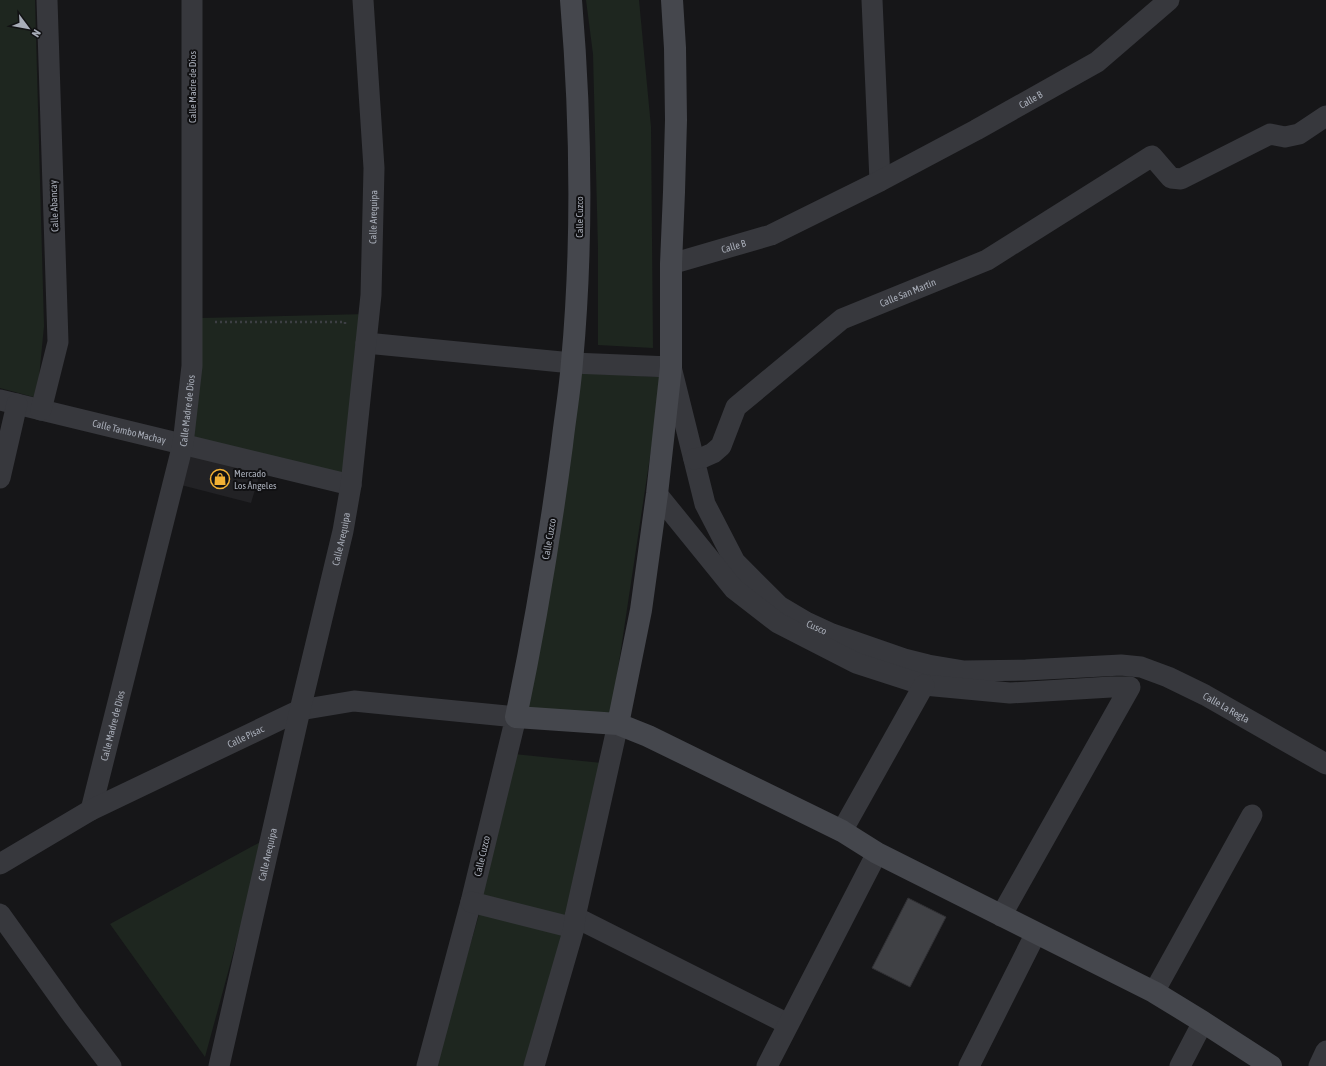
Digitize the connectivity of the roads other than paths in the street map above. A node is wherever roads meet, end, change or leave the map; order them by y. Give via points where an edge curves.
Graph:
1 (47, 0) edge
2 (192, 0) edge
3 (363, 0) edge
4 (571, 0) edge
5 (672, 0) edge
6 (872, 0) edge
7 (1169, 0) edge
8 (1326, 116) edge
9 (880, 181) junction
10 (671, 264) junction
11 (366, 343) junction
12 (572, 363) junction
13 (671, 367) junction
14 (9, 402) edge
15 (41, 410) junction
16 (184, 444) junction
17 (694, 459) junction
18 (0, 478) edge
19 (351, 485) junction
20 (658, 494) junction
21 (1121, 665) joint
22 (924, 685) junction
23 (300, 710) junction
24 (516, 717) junction
25 (618, 724) junction
26 (1326, 764) edge
27 (92, 810) junction
28 (1252, 816) dead end
29 (842, 831) junction
30 (877, 853) junction
31 (0, 864) edge
32 (472, 902) junction
33 (0, 914) edge
34 (1001, 916) junction
35 (575, 922) junction
36 (1036, 933) junction
37 (1154, 992) junction
38 (1204, 1022) junction
39 (788, 1024) junction
40 (1326, 1051) edge
41 (111, 1066) edge
42 (219, 1066) edge
43 (427, 1066) edge
44 (534, 1066) edge
45 (767, 1066) edge
46 (970, 1066) edge
47 (1180, 1066) edge
48 (1271, 1066) edge
49 (1319, 1066) edge

1 - 15 street, Calle Abancay via 58,342
2 - 16 street, Calle Madre de Dios via 192,366
3 - 11 street, Calle Arequipa via 374,168
4 - 12 street, Calle Cuzco via 576,55 579,154 579,255
5 - 10 street via 676,120
6 - 9 street
7 - 9 street, Calle B via 1097,62
8 - 17 street, Calle San Martin via 1299,134 1285,137 1270,134 1180,179 1171,178 1152,156 986,260 842,319 736,407 721,446 713,453
9 - 10 street, Calle B via 771,235
10 - 13 street
11 - 12 street
11 - 19 street, Calle Arequipa
12 - 13 street
12 - 24 street, Calle Cuzco via 553,514 529,657
13 - 17 street, Cusco
13 - 20 street
14 - 15 street, Calle Tambo Machay
14 - 18 street
15 - 16 street, Calle Tambo Machay
16 - 19 street, Calle Tambo Machay
16 - 27 street, Calle Madre de Dios
17 - 21 street, Cusco via 705,504 735,562 779,606 806,622 832,634 904,659 964,671
19 - 23 street, Calle Arequipa via 343,530
20 - 22 street via 734,589 778,623 856,662
20 - 25 street via 641,610
21 - 26 street, Calle La Regla via 1141,667 1168,677
22 - 29 street
22 - 34 street via 1010,693 1130,687
23 - 24 street, Calle Pisac via 354,700
23 - 27 street, Calle Pisac
23 - 42 street, Calle Arequipa
24 - 25 street
24 - 32 street, Calle Cuzco
25 - 29 street via 648,736
25 - 35 street
27 - 31 street, Calle Pisac
28 - 37 street
29 - 30 street
30 - 34 street
30 - 39 street
32 - 35 street
32 - 43 street, Calle Cuzco
33 - 41 street
34 - 36 street
35 - 39 street
35 - 44 street
36 - 37 street
36 - 46 street
37 - 38 street
38 - 47 street
38 - 48 street
39 - 45 street
40 - 49 street

